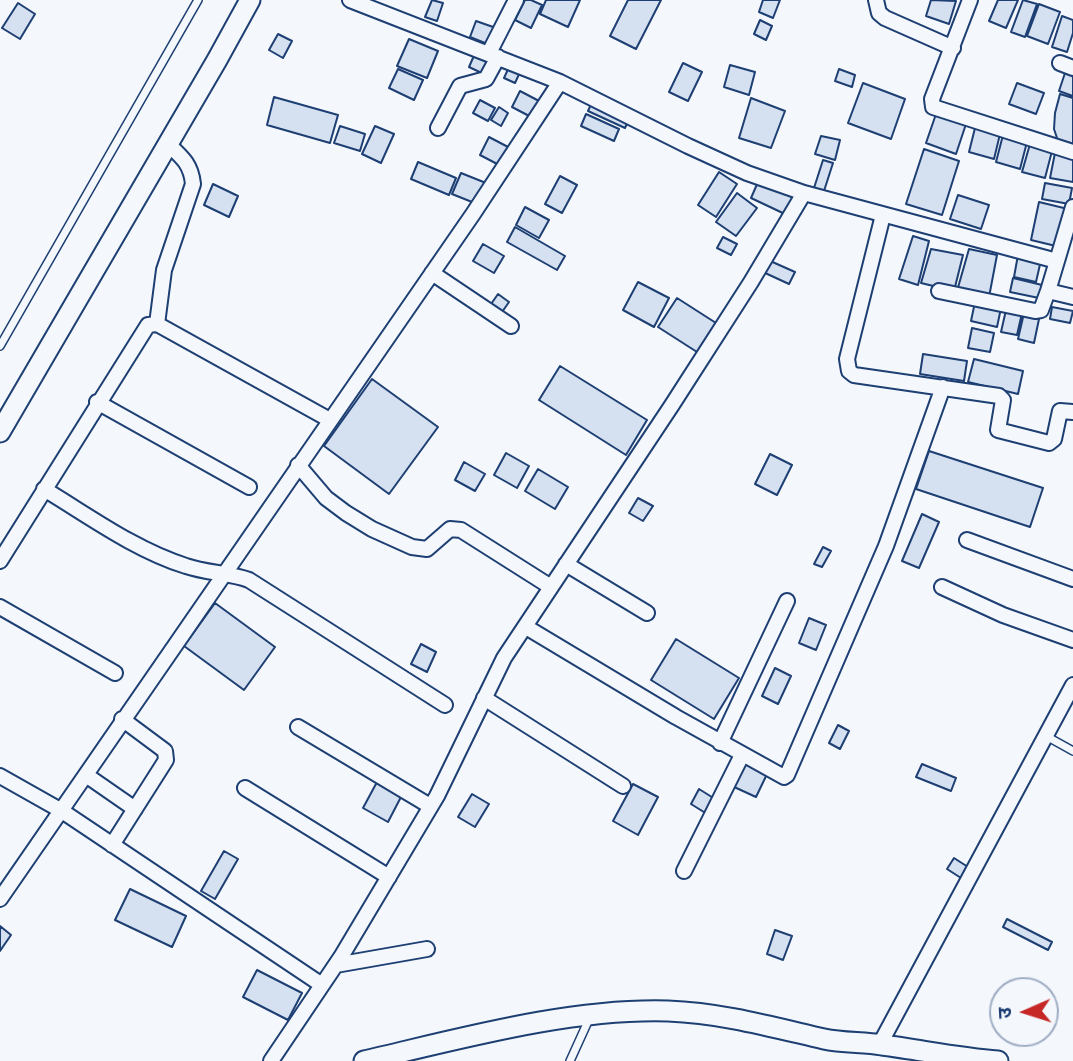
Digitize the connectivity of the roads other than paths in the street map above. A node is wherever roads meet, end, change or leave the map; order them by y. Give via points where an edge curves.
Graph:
1 (198, 0) edge
2 (250, 0) edge
3 (350, 0) edge
4 (516, 0) edge
5 (876, 0) edge
6 (970, 0) edge
7 (953, 48) junction
8 (494, 55) junction
9 (560, 82) junction
10 (438, 128) dead end
11 (168, 144) junction
12 (1073, 152) edge
13 (804, 193) junction
14 (1073, 207) edge
15 (883, 215) junction
16 (1057, 261) junction
17 (432, 273) junction
18 (939, 291) dead end
19 (1048, 291) junction
20 (1073, 297) edge
21 (157, 324) junction
22 (511, 326) dead end
23 (0, 346) edge
24 (943, 387) junction
25 (97, 402) junction
26 (1073, 412) edge
27 (330, 420) junction
28 (0, 432) edge
29 (298, 466) junction
30 (249, 486) dead end
31 (44, 489) junction
32 (967, 540) dead end
33 (0, 561) edge
34 (566, 564) junction
35 (222, 575) junction
36 (1073, 579) edge
37 (551, 587) junction
38 (943, 587) dead end
39 (787, 601) dead end
40 (0, 607) edge
41 (647, 612) dead end
42 (526, 627) junction
43 (1073, 640) edge
44 (115, 673) dead end
45 (1073, 686) edge
46 (484, 698) junction
47 (444, 705) dead end
48 (122, 719) junction
49 (298, 727) dead end
50 (1046, 736) junction
51 (720, 743) junction
52 (1073, 751) edge
53 (742, 755) junction
54 (0, 775) edge
55 (86, 775) junction
56 (623, 786) dead end
57 (245, 788) dead end
58 (430, 806) junction
59 (135, 809) junction
60 (62, 811) junction
61 (112, 845) junction
62 (684, 871) dead end
63 (389, 877) junction
64 (0, 899) edge
65 (427, 949) dead end
66 (336, 965) junction
67 (322, 985) junction
68 (590, 1015) junction
69 (880, 1044) junction
70 (271, 1061) edge
71 (364, 1061) edge
72 (570, 1061) edge
73 (998, 1061) edge

1 - 23 lane
2 - 11 street
3 - 8 street
4 - 8 street
5 - 7 street via 885,18
6 - 7 street
7 - 12 street via 932,99 935,109
8 - 9 street
8 - 10 street via 486,79 460,86
9 - 13 street via 699,152
9 - 17 street
11 - 21 street via 186,160 192,184 164,270
11 - 28 street
13 - 15 street
13 - 34 street
14 - 16 street
15 - 16 street
15 - 24 street via 847,366 854,375
16 - 19 street
17 - 22 street
17 - 27 street
18 - 19 street via 1035,312 1041,310
19 - 20 street
21 - 25 street via 144,328
21 - 27 street
24 - 26 street via 999,396 1003,404 998,430 1049,443 1060,411
24 - 53 street via 886,546 787,775 779,776
25 - 30 street
25 - 31 street
27 - 29 street
29 - 35 street
29 - 37 street via 326,498 372,529 421,550 450,529 461,530
31 - 33 street
31 - 35 street via 162,557
32 - 36 street
34 - 37 street
34 - 41 street
35 - 47 street via 249,580
35 - 48 street
37 - 42 street
38 - 43 street
39 - 51 street
40 - 44 street
42 - 46 street
42 - 51 street
45 - 50 street
46 - 56 street
46 - 58 street
48 - 55 street
48 - 59 street via 167,756
49 - 58 street
50 - 52 lane
50 - 69 street
51 - 53 street
53 - 62 street
54 - 60 street
55 - 59 street
55 - 60 street
57 - 63 street
58 - 63 street
59 - 61 street
60 - 61 street
60 - 64 street
61 - 67 street
63 - 66 street
65 - 66 street
66 - 67 street
67 - 70 street
68 - 69 street via 668,1012 716,1016 827,1040
68 - 71 street
68 - 72 lane
69 - 73 street

